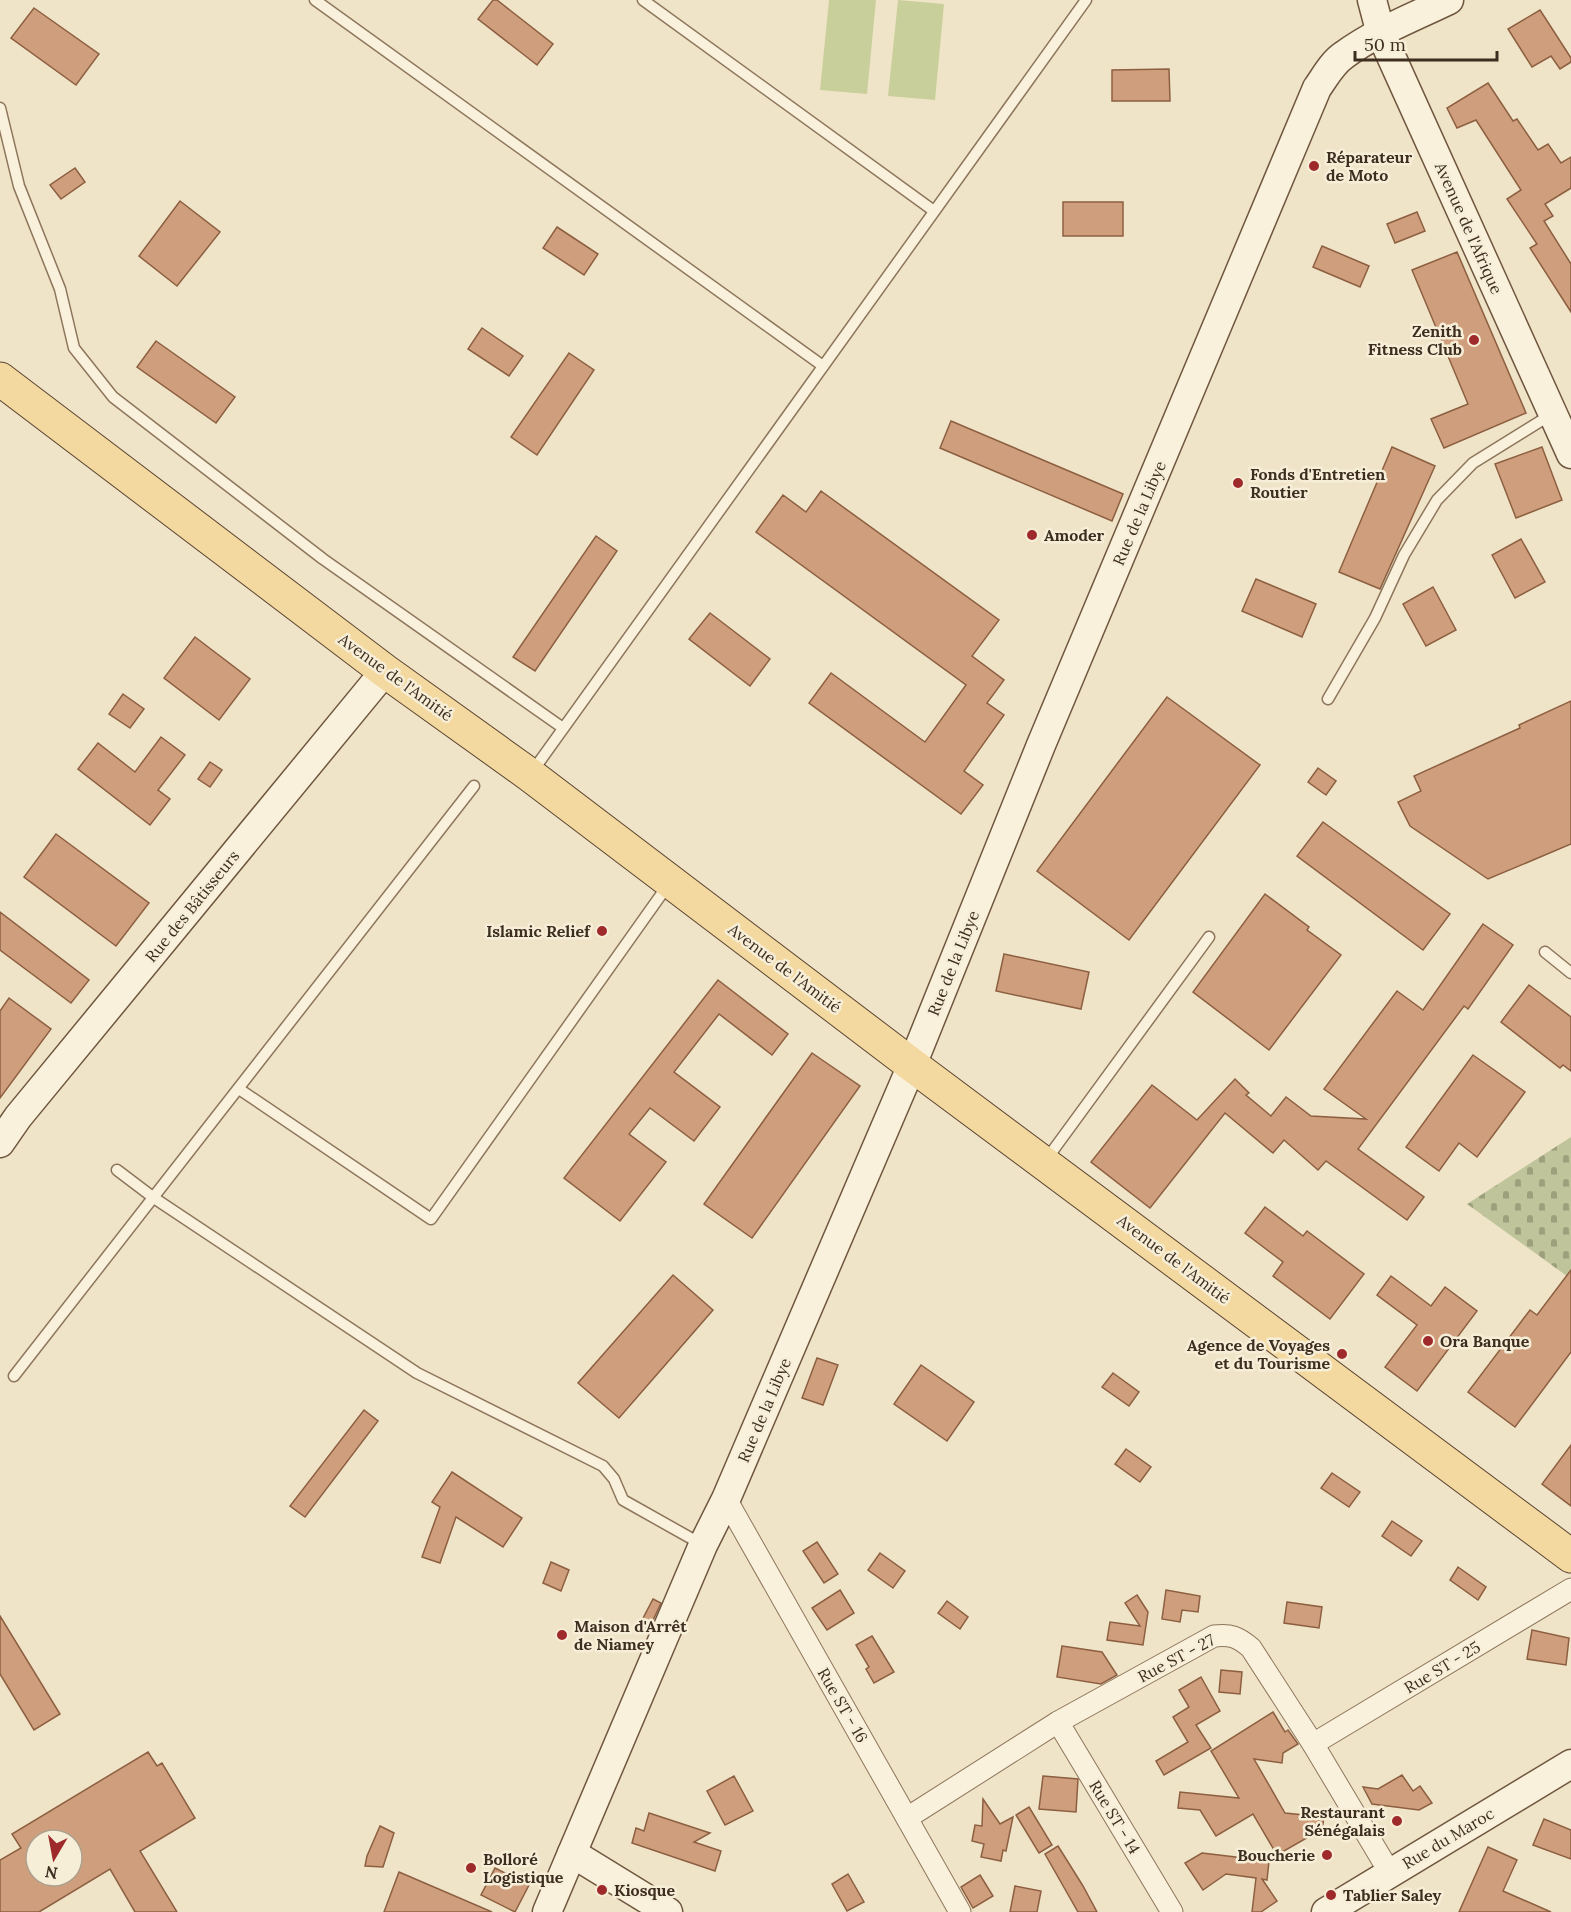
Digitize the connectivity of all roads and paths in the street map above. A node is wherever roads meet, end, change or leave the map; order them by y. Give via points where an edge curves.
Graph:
1 (315, 0) edge
2 (643, 0) edge
3 (1086, 0) edge
4 (1372, 0) edge
5 (1449, 0) edge
6 (1381, 33) junction
7 (0, 108) edge
8 (934, 211) junction
9 (823, 366) junction
10 (0, 379) edge
11 (1553, 414) junction
12 (1571, 451) edge
13 (385, 671) junction
14 (1329, 699) dead end
15 (563, 728) junction
16 (530, 775) junction
17 (474, 786) dead end
18 (671, 882) junction
19 (1209, 937) dead end
20 (1545, 952) dead end
21 (1571, 973) edge
22 (912, 1065) junction
23 (239, 1089) junction
24 (0, 1143) edge
25 (1044, 1162) junction
26 (117, 1170) dead end
27 (154, 1198) junction
28 (14, 1376) dead end
29 (726, 1499) junction
30 (703, 1545) junction
31 (1571, 1556) edge
32 (1571, 1589) edge
33 (1058, 1722) junction
34 (1313, 1744) junction
35 (1571, 1764) edge
36 (907, 1818) junction
37 (572, 1853) junction
38 (1390, 1873) junction
39 (552, 1908) edge
40 (669, 1912) edge
41 (960, 1912) edge
42 (1172, 1912) edge
43 (1326, 1912) edge

1 - 9 lane
2 - 8 lane
3 - 8 lane
4 - 6 street, Avenue de l'Afrique
5 - 6 street, Rue de la Libye
6 - 11 street, Avenue de l'Afrique
6 - 22 street, Rue de la Libye via 1342,56 1317,88
7 - 15 lane via 19,186 60,289 74,348 113,397 323,559
8 - 9 lane
9 - 15 lane
10 - 13 main road, Avenue de l'Amitié
11 - 12 street, Avenue de l'Afrique
11 - 14 lane via 1473,463 1437,500
13 - 16 main road, Avenue de l'Amitié
13 - 24 street, Rue des Bâtisseurs
15 - 16 lane
16 - 18 main road, Avenue de l'Amitié
17 - 23 lane
18 - 22 main road, Avenue de l'Amitié
18 - 23 lane via 431,1219
19 - 25 lane
20 - 21 lane
22 - 25 main road, Avenue de l'Amitié
22 - 29 street, Rue de la Libye
23 - 27 lane
25 - 31 main road, Avenue de l'Amitié
26 - 27 lane
27 - 28 lane
27 - 30 lane via 417,1373 603,1466 623,1500
29 - 30 street, Rue de la Libye
29 - 36 street, Rue ST - 16
30 - 37 street, Rue de la Libye
32 - 34 street, Rue ST - 25
33 - 34 street, Rue ST - 27 via 1214,1636 1227,1634 1251,1648
33 - 36 street, Rue ST - 27
33 - 42 street, Rue ST - 14
34 - 38 street, Rue ST - 27
35 - 38 street, Rue du Maroc
36 - 41 street, Rue ST - 16
37 - 39 street, Rue de la Libye
37 - 40 street
38 - 43 street, Rue du Maroc

